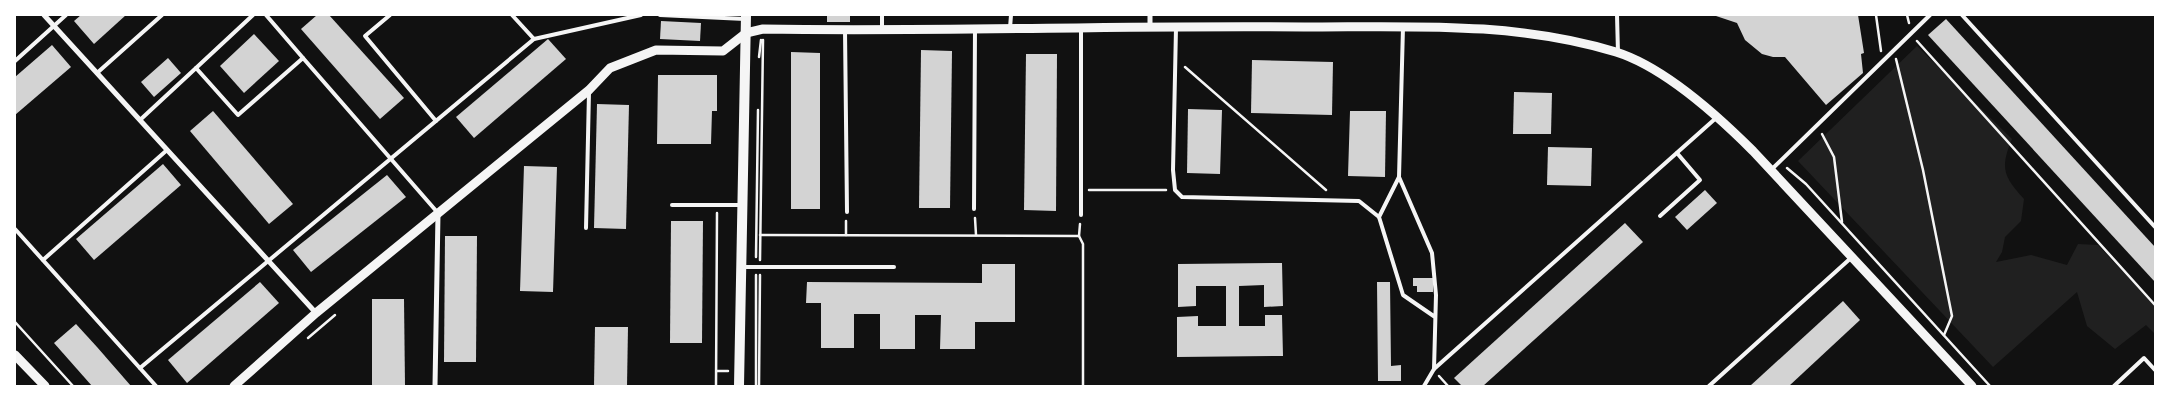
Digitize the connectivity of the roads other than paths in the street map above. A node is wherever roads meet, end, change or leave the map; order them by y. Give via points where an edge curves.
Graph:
1 (44, 15) edge
2 (66, 15) edge
3 (162, 15) edge
4 (253, 15) edge
5 (266, 15) edge
6 (390, 15) edge
7 (512, 15) edge
8 (641, 15) edge
9 (660, 15) edge
10 (882, 15) edge
11 (1011, 15) edge
12 (1150, 15) edge
13 (1617, 15) edge
14 (1930, 15) edge
15 (1962, 15) edge
16 (746, 17) edge
17 (54, 26) junction
18 (1150, 26) junction
19 (1176, 26) junction
20 (1081, 27) junction
21 (1403, 27) junction
22 (1010, 28) junction
23 (975, 29) junction
24 (846, 30) junction
25 (882, 30) junction
26 (746, 33) junction
27 (534, 39) junction
28 (1618, 53) junction
29 (303, 58) junction
30 (15, 62) edge
31 (196, 68) junction
32 (97, 73) junction
33 (589, 90) junction
34 (1718, 117) junction
35 (140, 120) junction
36 (436, 121) junction
37 (167, 150) junction
38 (1677, 154) junction
39 (390, 159) junction
40 (1771, 170) junction
41 (1399, 176) junction
42 (672, 205) dead end
43 (741, 205) junction
44 (974, 209) road end
45 (847, 212) road end
46 (438, 213) junction
47 (1081, 215) dead end
48 (1660, 216) dead end
49 (1378, 217) junction
50 (2155, 227) edge
51 (586, 228) dead end
52 (15, 229) edge
53 (1853, 256) junction
54 (43, 260) junction
55 (269, 261) junction
56 (740, 267) junction
57 (894, 267) dead end
58 (316, 313) junction
59 (1435, 317) junction
60 (15, 355) edge
61 (140, 368) junction
62 (1434, 369) junction
63 (2155, 370) edge
64 (45, 386) edge
65 (156, 386) edge
66 (234, 386) edge
67 (435, 386) edge
68 (739, 386) edge
69 (1424, 386) edge
70 (1709, 386) edge
71 (1972, 386) edge
72 (2114, 386) edge

1 - 17 street
2 - 17 lane
3 - 32 lane
4 - 31 lane
5 - 29 lane
6 - 36 lane via 365,36
7 - 27 lane
8 - 27 lane
9 - 16 lane
10 - 25 lane
11 - 22 lane
12 - 18 street
13 - 28 lane
14 - 40 lane
15 - 50 lane
16 - 26 main road
17 - 30 lane
17 - 32 street
18 - 19 street
18 - 20 street
19 - 21 street
19 - 49 lane via 1173,170 1175,190 1182,197 1359,202
20 - 22 street
20 - 47 lane
21 - 28 street via 1518,31
21 - 41 lane
22 - 23 street
23 - 25 street
23 - 44 lane
24 - 25 street
24 - 26 street via 763,29
24 - 45 lane
26 - 33 street via 723,51 656,50 610,68
26 - 43 main road
27 - 36 lane
28 - 34 street via 1670,80
29 - 31 lane via 238,115
29 - 39 lane
31 - 35 lane
32 - 35 street
33 - 46 street
33 - 51 lane
34 - 38 lane
34 - 40 street
35 - 37 street
36 - 39 lane
37 - 54 lane
37 - 55 street
38 - 48 lane via 1700,180
38 - 62 lane
39 - 46 lane
39 - 55 lane
40 - 53 street
41 - 49 lane
41 - 59 lane via 1432,253
42 - 43 lane
43 - 56 main road
46 - 58 street
46 - 67 street
49 - 59 lane via 1403,295
52 - 54 lane
53 - 70 lane
53 - 71 street
54 - 61 lane
55 - 58 street
55 - 61 lane
56 - 57 lane
56 - 68 main road
58 - 66 street
59 - 62 lane
60 - 64 street
61 - 65 lane
62 - 69 lane
63 - 72 lane via 2144,358

